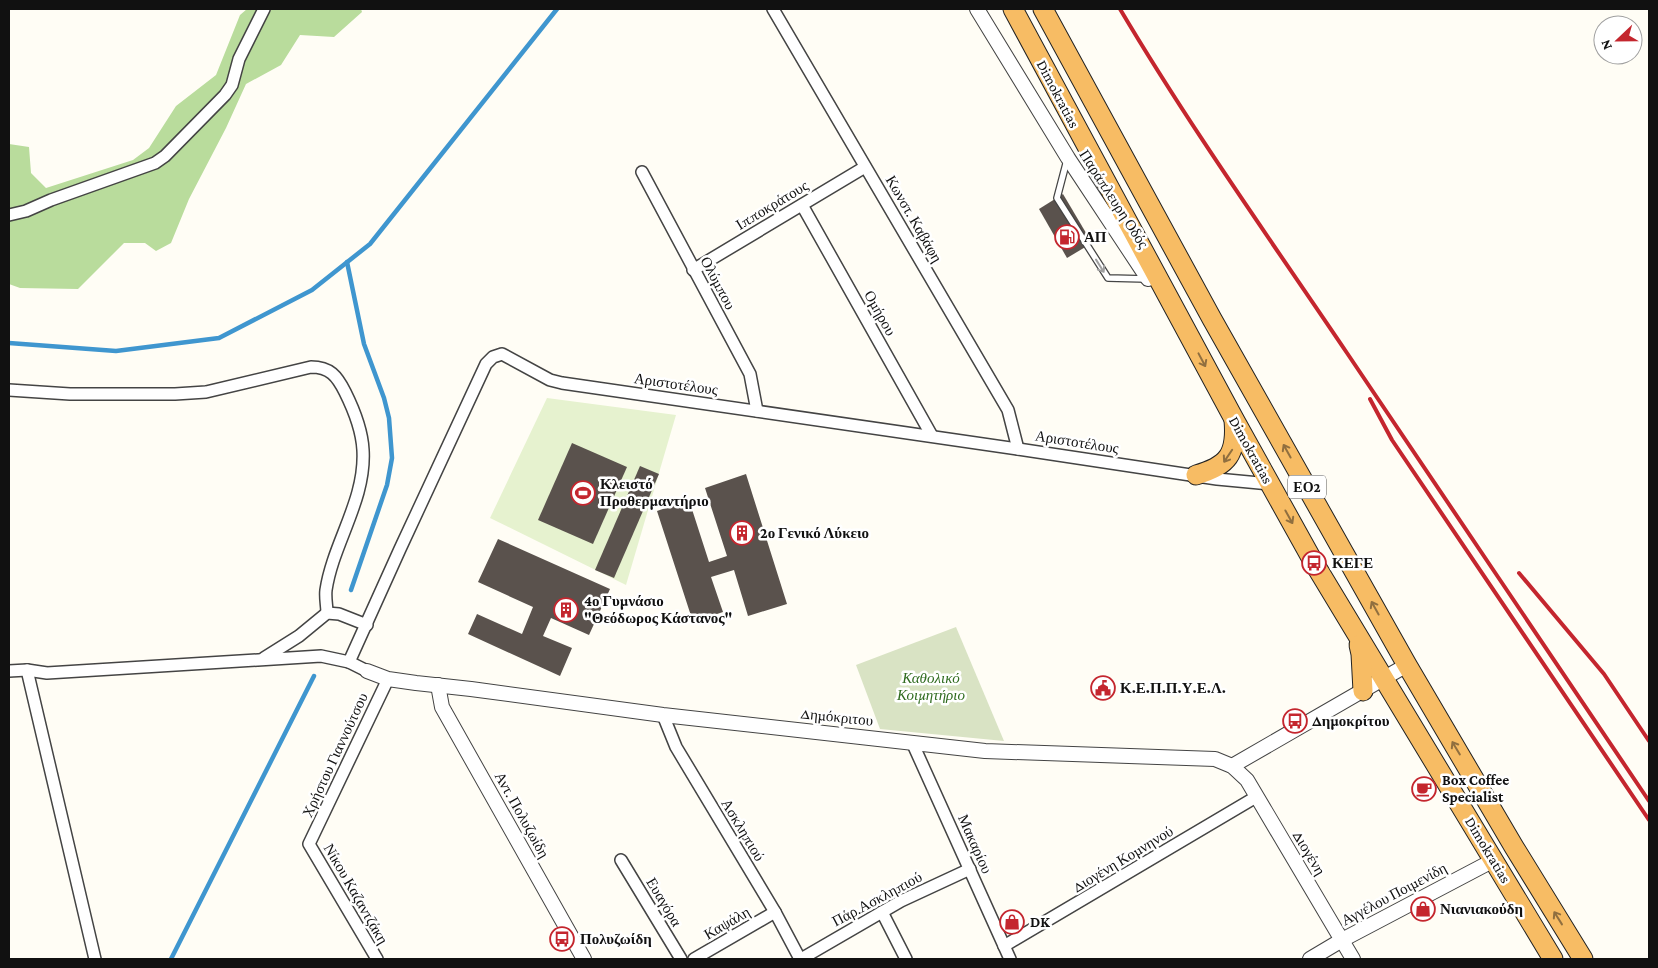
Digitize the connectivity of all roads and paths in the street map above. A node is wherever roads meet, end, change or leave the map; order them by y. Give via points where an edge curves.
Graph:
1 (264, 9) edge
2 (773, 9) edge
3 (977, 9) edge
4 (1013, 9) edge
5 (1043, 9) edge
6 (1068, 158) junction
7 (866, 167) junction
8 (642, 172) dead end
9 (802, 204) junction
10 (9, 215) edge
11 (693, 270) junction
12 (1148, 279) junction
13 (1187, 332) junction
14 (9, 390) edge
15 (757, 411) junction
16 (1234, 419) junction
17 (932, 436) junction
18 (1018, 449) junction
19 (1196, 475) junction
20 (1270, 484) junction
21 (327, 613) junction
22 (367, 624) junction
23 (1356, 634) junction
24 (262, 659) junction
25 (349, 662) junction
26 (1407, 665) junction
27 (27, 670) junction
28 (366, 670) joint
29 (9, 671) edge
30 (388, 679) junction
31 (1384, 679) junction
32 (438, 685) junction
33 (1363, 691) junction
34 (663, 715) junction
35 (912, 742) junction
36 (1232, 766) junction
37 (1256, 797) junction
38 (309, 844) joint
39 (621, 860) dead end
40 (1494, 860) junction
41 (970, 870) junction
42 (775, 912) junction
43 (882, 912) junction
44 (1342, 940) junction
45 (1004, 946) junction
46 (95, 959) edge
47 (376, 959) edge
48 (584, 959) edge
49 (681, 959) edge
50 (694, 959) edge
51 (800, 959) edge
52 (906, 959) edge
53 (1010, 959) edge
54 (1310, 959) edge
55 (1353, 959) edge
56 (1553, 959) edge
57 (1583, 959) edge

1 - 10 street via 239,58 232,86 165,156 155,163
2 - 7 street, Κωνστ. Καβάφη
3 - 6 street, Παράπλευρη Οδός
4 - 13 highway, Dimokratias / ΕΟ2
26 -> 5 highway, Dimokratias / ΕΟ2 via 1217,328
6 - 12 street, Παράπλευρη Οδός
6 -> 12 lane via 1057,198 1108,278
7 - 9 street, Ιπποκράτους
7 - 18 street, Κωνστ. Καβάφη via 1008,410
8 - 11 street, Ολύμπου
9 - 11 street, Ιπποκράτους
9 - 17 street, Ομήρου
11 - 15 street, Ολύμπου via 750,374
12 - 13 highway
13 -> 16 highway, Dimokratias / ΕΟ2
14 - 21 street via 70,394 175,394 206,392 312,367 322,367 333,373 351,403 363,451 356,499 334,556 326,592
15 - 17 street, Αριστοτέλους
15 - 22 street, Αριστοτέλους via 562,383 550,380 502,354 493,357 486,364
16 -> 19 highway via 1235,442 1229,457 1218,467
16 - 20 highway, Dimokratias / ΕΟ2
17 - 18 street, Αριστοτέλους
18 - 19 street, Αριστοτέλους
19 - 20 street, Αριστοτέλους
20 -> 23 highway, Dimokratias / ΕΟ2
21 - 22 street
21 - 24 street via 299,636
22 - 25 street, Αριστοτέλους
23 - 31 highway, Dimokratias / ΕΟ2
23 - 33 highway via 1361,654
24 - 25 street via 321,656
24 - 27 street via 47,673
25 - 28 street
26 - 31 street
57 -> 26 highway, Dimokratias / ΕΟ2
27 - 29 street
27 - 46 street
28 - 30 street
30 - 32 street
30 - 38 street, Χρήστου Γιαννούτσου
31 - 33 street
31 - 40 highway, Dimokratias / ΕΟ2
32 - 34 street, Δημόκριτου
32 - 48 street, Αντ. Πολυζωίδη via 442,707
33 - 36 street
34 - 35 street, Δημόκριτου
34 - 42 street, Ασκληπιού via 676,747
35 - 36 street, Δημόκριτου via 995,751 1209,758
35 - 41 street, Μακαρίου
36 - 37 street, Διογένη via 1243,776
37 - 44 street, Διογένη
37 - 45 street, Διογένη Κομνηνού
38 - 47 street, Νίκου Καζαντζάκη
39 - 49 street, Ευαγόρα
40 - 44 street, Αγγέλου Ποιμενίδη
40 - 56 highway, Dimokratias / ΕΟ2
41 - 43 street, Πάρ.Ασκληπιού
41 - 45 street, Μακαρίου
42 - 50 street, Καψάλη
42 - 51 street, Ασκληπιού
43 - 51 street, Πάρ.Ασκληπιού
43 - 52 street
44 - 54 street, Αγγέλου Ποιμενίδη
44 - 55 street, Διογένη
45 - 53 street, Μακαρίου

